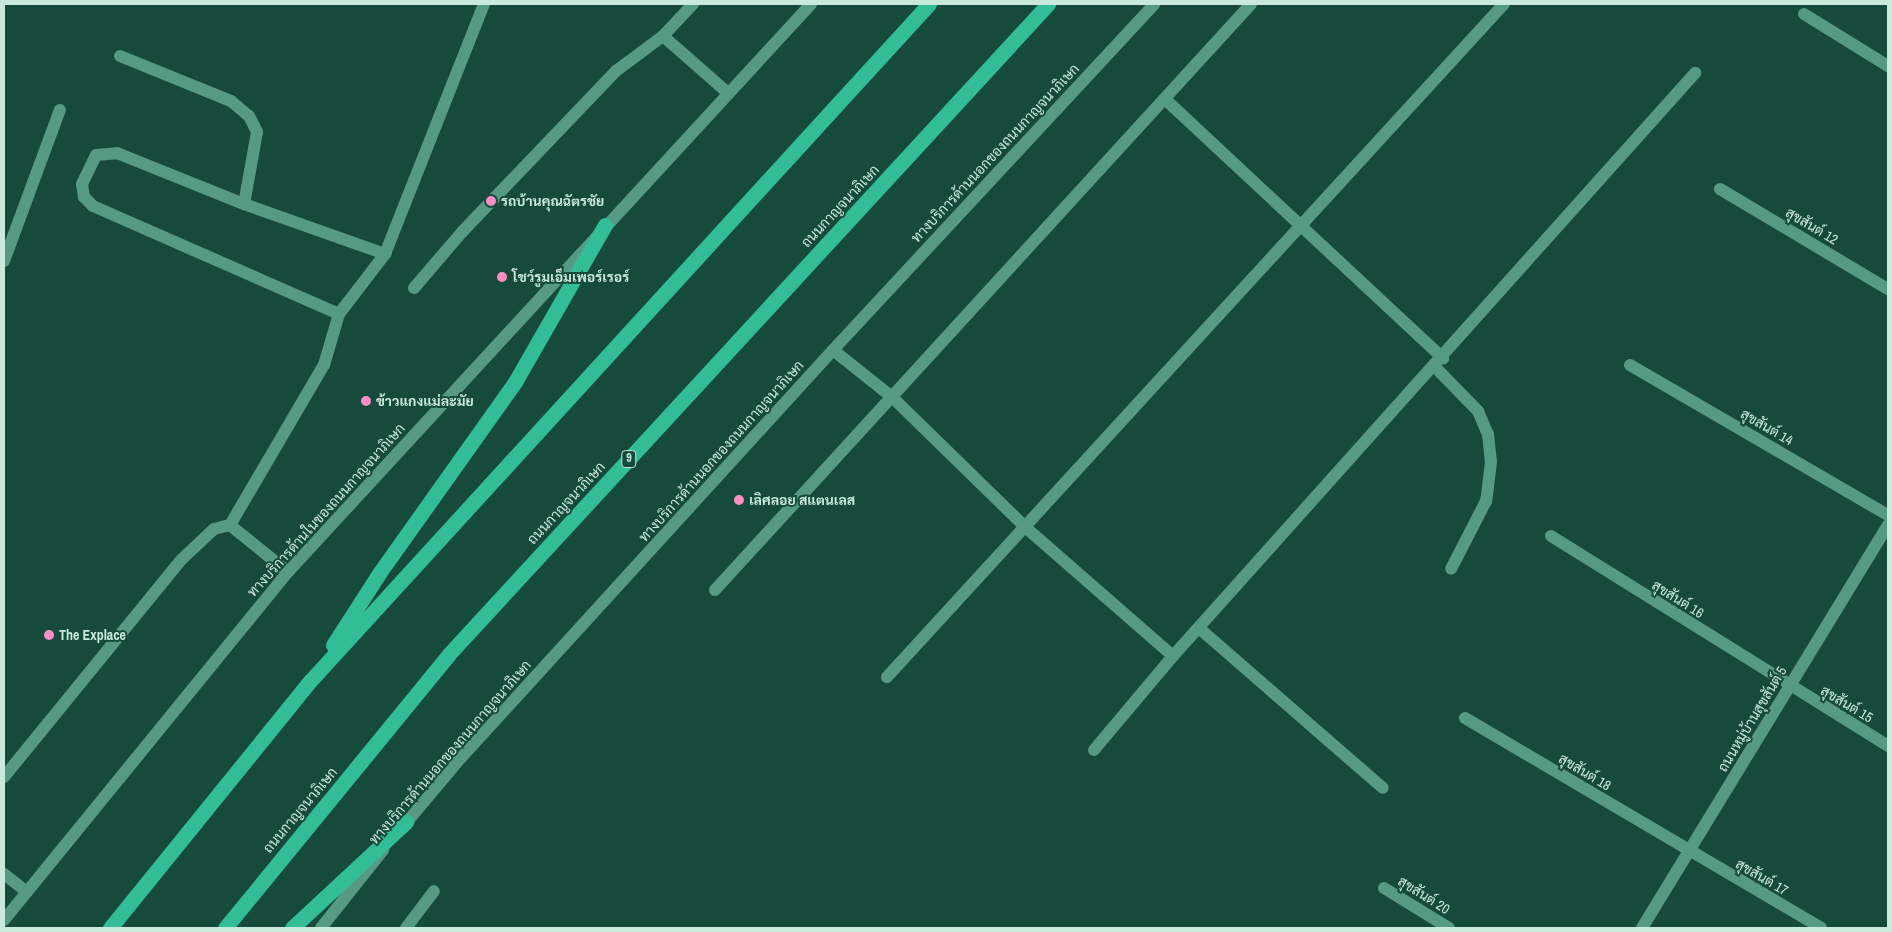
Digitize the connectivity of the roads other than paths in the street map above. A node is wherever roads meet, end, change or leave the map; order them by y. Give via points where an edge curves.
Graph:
1 (484, 4) edge
2 (693, 4) edge
3 (812, 4) edge
4 (929, 4) edge
5 (1048, 4) edge
6 (1154, 4) edge
7 (1251, 4) edge
8 (1504, 4) edge
9 (1804, 14) dead end
10 (663, 36) junction
11 (120, 56) dead end
12 (1888, 66) edge
13 (1695, 74) dead end
14 (728, 93) junction
15 (1166, 100) junction
16 (60, 110) dead end
17 (1720, 189) dead end
18 (244, 204) junction
19 (605, 225) junction
20 (1298, 226) junction
21 (385, 254) junction
22 (4, 261) edge
23 (414, 288) dead end
24 (1888, 289) edge
25 (339, 314) junction
26 (833, 350) junction
27 (1439, 362) junction
28 (1630, 365) dead end
29 (892, 398) junction
30 (1888, 516) edge
31 (230, 525) junction
32 (1888, 525) edge
33 (1024, 526) junction
34 (1551, 536) dead end
35 (1452, 569) dead end
36 (288, 572) junction
37 (715, 590) dead end
38 (1200, 629) junction
39 (1174, 656) junction
40 (887, 677) dead end
41 (311, 680) junction
42 (1790, 687) junction
43 (1465, 718) dead end
44 (1888, 746) edge
45 (1094, 750) dead end
46 (4, 777) edge
47 (1382, 788) dead end
48 (406, 822) junction
49 (1689, 852) junction
50 (4, 874) edge
51 (1384, 888) dead end
52 (434, 891) dead end
53 (27, 892) junction
54 (4, 920) edge
55 (110, 928) edge
56 (224, 928) edge
57 (292, 928) edge
58 (321, 928) edge
59 (406, 928) edge
60 (1449, 928) edge
61 (1642, 928) edge
62 (1821, 928) edge

1 - 21 street
2 - 10 street
3 - 14 street, ทางบริการด้านในของถนนกาญจนาภิเษก
4 - 41 highway
5 - 56 highway, ถนนกาญจนาภิเษก / 9 via 449,654
6 - 26 street, ทางบริการด้านนอกของถนนกาญจนาภิเษก
7 - 15 street
8 - 20 street
9 - 12 street
10 - 14 street
10 - 23 street via 616,71 462,232
11 - 18 street via 231,101 249,116 257,132
13 - 27 street
14 - 19 street, ทางบริการด้านในของถนนกาญจนาภิเษก
15 - 20 street
15 - 29 street
16 - 22 street
17 - 24 street, สุขสันต์ 12
18 - 21 street
18 - 25 street via 117,153 96,155 82,184 84,196 93,206
19 - 36 street, ทางบริการด้านในของถนนกาญจนาภิเษก
19 - 41 highway via 514,382 380,572
20 - 27 street
20 - 33 street
21 - 25 street
25 - 31 street via 324,365
26 - 29 street
26 - 48 street, ทางบริการด้านนอกของถนนกาญจนาภิเษก
27 - 35 street via 1478,411 1488,434 1490,462 1486,501
27 - 38 street
28 - 30 street, สุขสันต์ 14
29 - 33 street
29 - 37 street
31 - 36 street
31 - 46 street via 214,529 182,559
32 - 42 street, ถนนหมู่บ้านสุขสันต์ 5
33 - 39 street
33 - 40 street
34 - 42 street, สุขสันต์ 16
36 - 53 street, ทางบริการด้านในของถนนกาญจนาภิเษก
38 - 39 street
38 - 47 street
39 - 45 street
41 - 55 highway
42 - 44 street, สุขสันต์ 15
42 - 49 street, ถนนหมู่บ้านสุขสันต์ 5
43 - 49 street, สุขสันต์ 18
48 - 57 highway
48 - 58 street, ทางบริการด้านนอกของถนนกาญจนาภิเษก
49 - 61 street, ถนนหมู่บ้านสุขสันต์ 5
49 - 62 street, สุขสันต์ 17
50 - 53 street
51 - 60 street, สุขสันต์ 20
52 - 59 street
53 - 54 street, ทางบริการด้านในของถนนกาญจนาภิเษก

